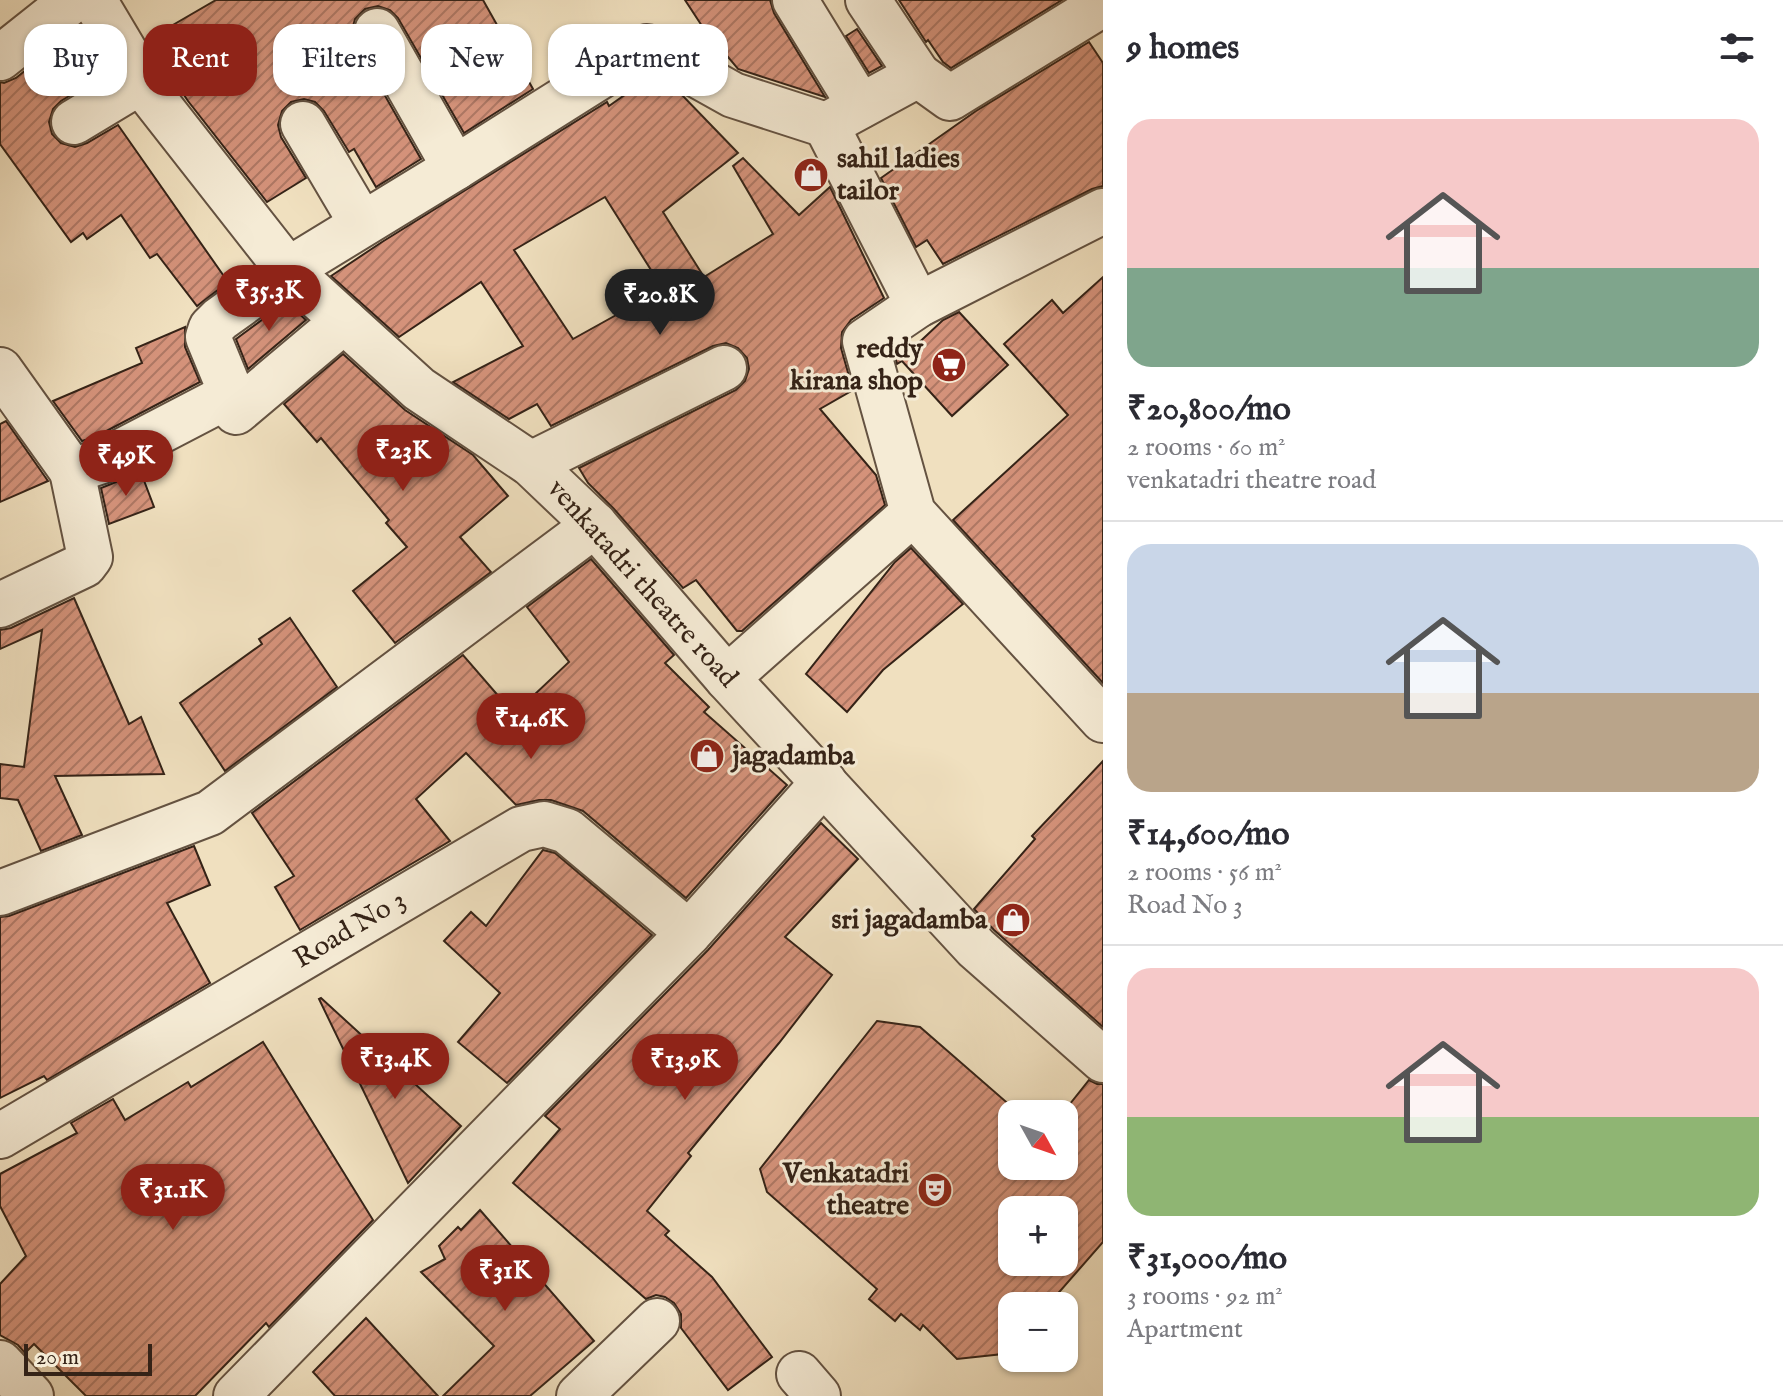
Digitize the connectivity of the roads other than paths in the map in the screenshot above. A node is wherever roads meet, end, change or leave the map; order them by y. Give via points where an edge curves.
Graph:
1 (73, 0) edge
2 (94, 0) edge
3 (795, 0) edge
4 (868, 0) edge
5 (1103, 4) edge
6 (0, 58) edge
7 (918, 75) junction
8 (405, 80) edge
9 (142, 81) junction
10 (843, 116) junction
11 (74, 122) dead end
12 (303, 124) dead end
13 (455, 168) junction
14 (1103, 211) edge
15 (362, 224) junction
16 (288, 270) junction
17 (918, 305) junction
18 (344, 321) junction
19 (724, 368) dead end
20 (0, 370) edge
21 (236, 412) dead end
22 (531, 464) junction
23 (72, 471) junction
24 (913, 513) junction
25 (595, 525) junction
26 (0, 605) edge
27 (727, 678) junction
28 (1103, 720) edge
29 (824, 782) junction
30 (0, 893) edge
31 (689, 933) junction
32 (1103, 1060) edge
33 (0, 1136) edge
34 (657, 1321) dead end
35 (0, 1363) edge
36 (31, 1396) edge
37 (236, 1396) edge
38 (579, 1396) edge

1 - 6 street
2 - 9 street, venkatadri theatre road
3 - 10 street
4 - 7 street
5 - 7 street via 950,98
7 - 10 street
8 - 13 street
9 - 11 street
9 - 16 street, venkatadri theatre road
10 - 13 street via 733,95 647,47
10 - 17 street
12 - 15 street
13 - 15 street
14 - 17 street
15 - 16 street
16 - 18 street, venkatadri theatre road
16 - 23 street via 211,328 208,337 229,388 226,397 105,460
17 - 24 street via 865,341
18 - 21 street
18 - 22 street, venkatadri theatre road via 419,389
19 - 22 street
20 - 23 street
22 - 25 street, venkatadri theatre road
23 - 26 street via 90,557 84,565
24 - 27 street
24 - 28 street
25 - 27 street, venkatadri theatre road
25 - 30 street via 210,813
27 - 29 street, venkatadri theatre road
29 - 31 street
29 - 32 street, venkatadri theatre road via 976,948
31 - 33 street, Road No 3 via 567,831 544,824 521,829
31 - 37 street
34 - 38 street
35 - 36 street

